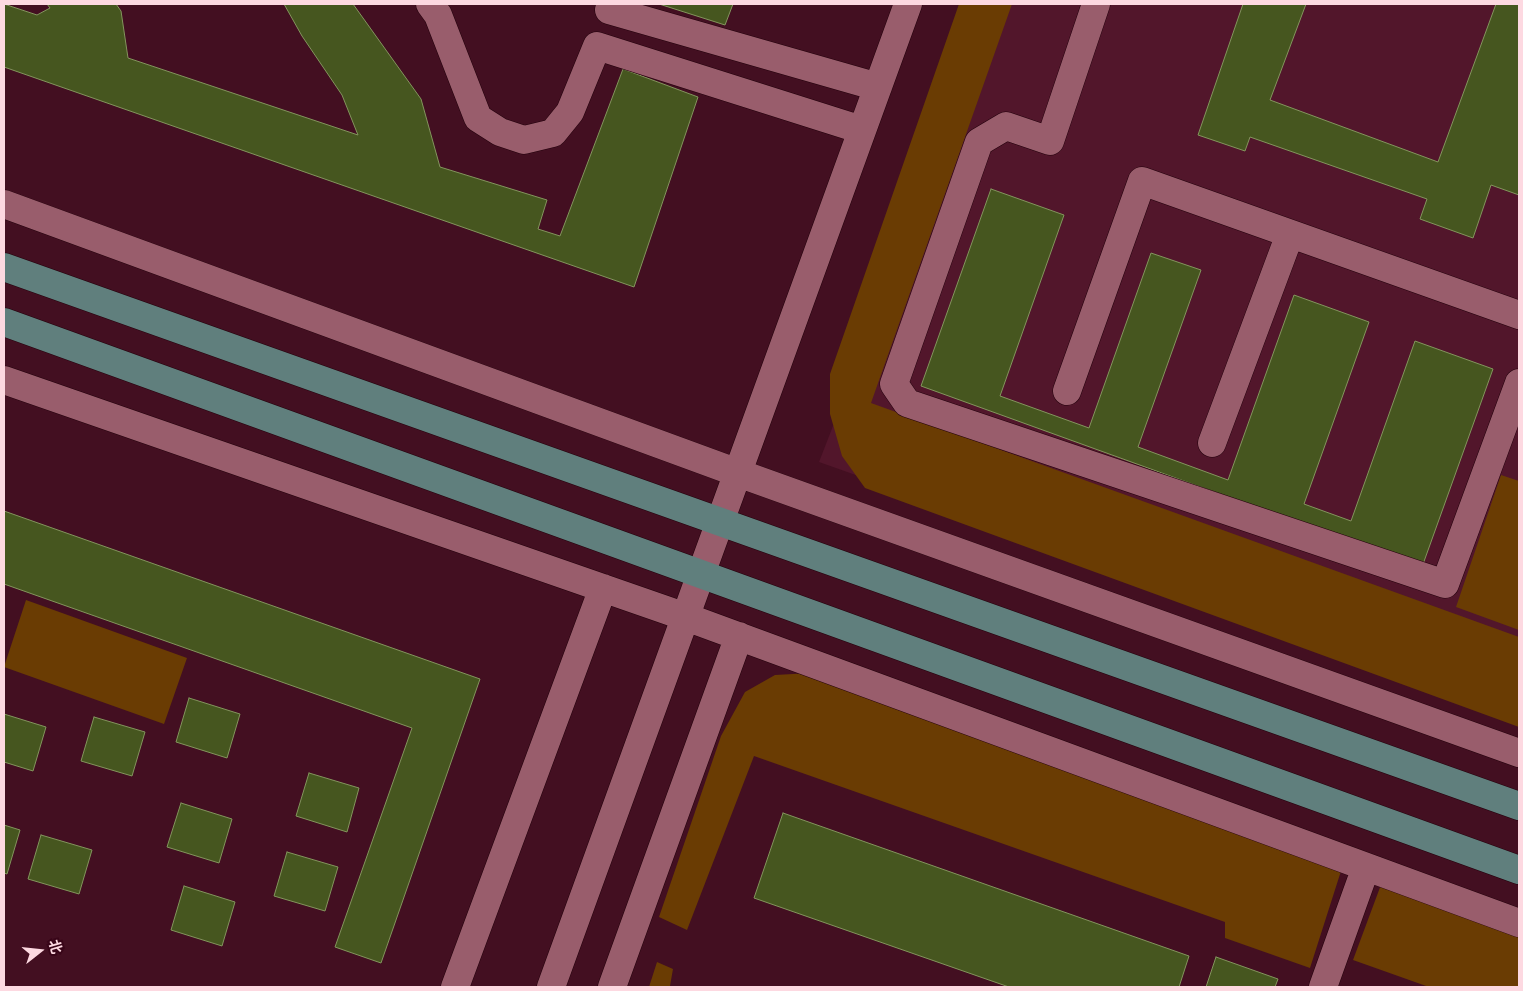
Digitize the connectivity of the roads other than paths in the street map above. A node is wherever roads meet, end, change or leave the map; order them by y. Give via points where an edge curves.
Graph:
1 (430, 4) edge
2 (908, 4) edge
3 (1096, 4) edge
4 (610, 7) edge
5 (597, 46) junction
6 (878, 87) junction
7 (862, 130) junction
8 (4, 204) edge
9 (1290, 234) junction
10 (4, 267) edge
11 (1519, 315) edge
12 (4, 322) edge
13 (4, 380) edge
14 (1519, 383) edge
15 (1067, 392) dead end
16 (1212, 443) dead end
17 (738, 472) junction
18 (720, 523) junction
19 (701, 574) junction
20 (603, 588) junction
21 (686, 617) junction
22 (738, 636) junction
23 (1519, 753) edge
24 (1519, 806) edge
25 (1366, 867) junction
26 (1519, 870) edge
27 (1519, 923) edge
28 (455, 987) edge
29 (551, 987) edge
30 (612, 987) edge
31 (1323, 987) edge

1 - 5 street via 438,15 478,118 500,132 524,140 553,133 570,112
2 - 6 street
3 - 14 street via 1050,141 1006,126 979,142 894,384 906,402 1445,584
4 - 5 street
4 - 6 street
5 - 7 street
6 - 7 street
7 - 17 street
8 - 17 street
9 - 11 street
9 - 15 street via 1142,181
9 - 16 street
10 - 18 main road
12 - 19 main road
13 - 20 street
17 - 18 street
17 - 23 street
18 - 19 street
18 - 24 main road
19 - 21 street
19 - 26 main road
20 - 21 street
20 - 28 street
21 - 22 street
21 - 29 street
22 - 25 street
22 - 30 street
25 - 27 street
25 - 31 street

